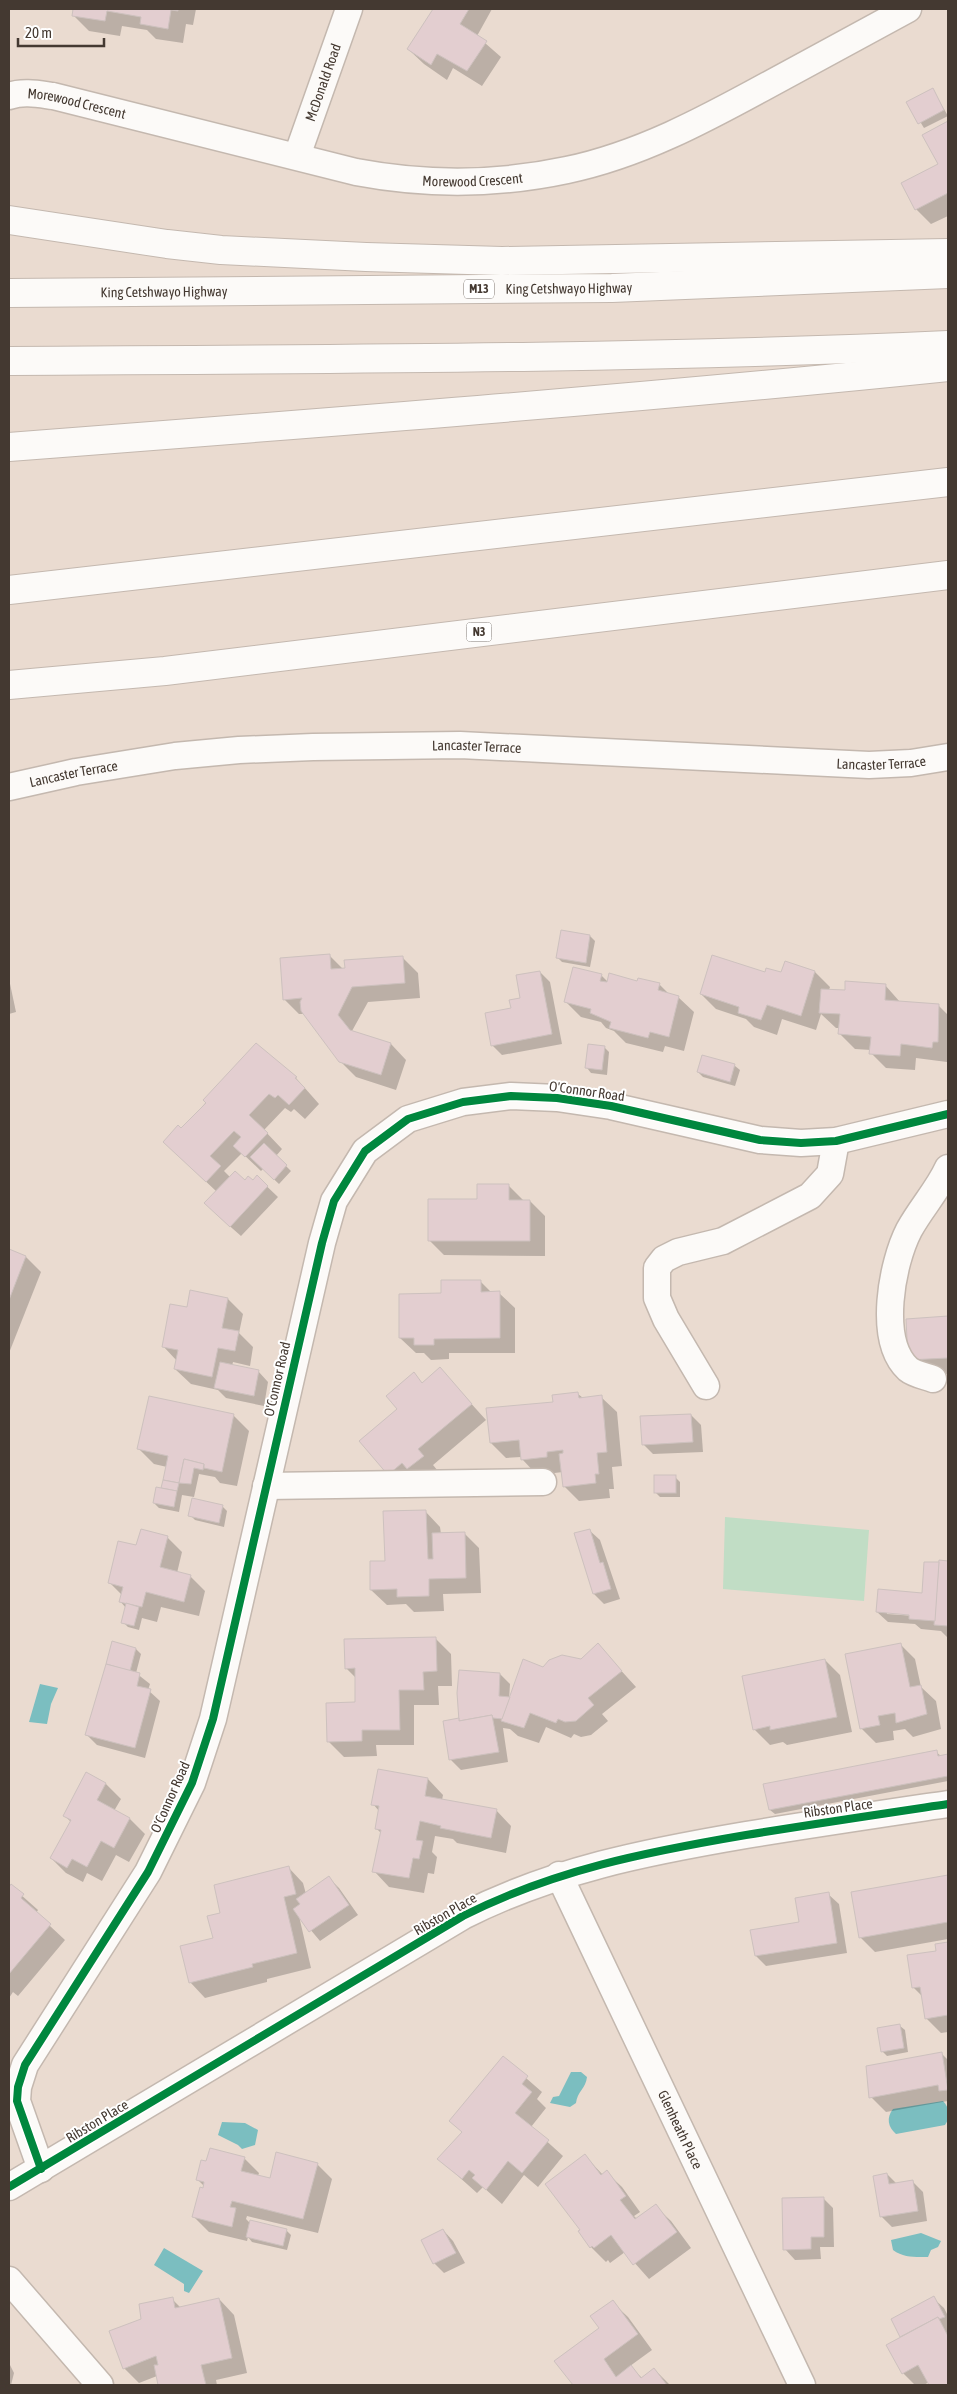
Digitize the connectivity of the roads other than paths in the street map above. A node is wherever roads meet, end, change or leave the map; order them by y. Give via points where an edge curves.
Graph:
1 (349, 9) edge
2 (908, 9) edge
3 (9, 96) edge
4 (297, 156) junction
5 (9, 220) edge
6 (948, 254) edge
7 (948, 274) edge
8 (9, 293) edge
9 (948, 345) edge
10 (9, 361) edge
11 (948, 367) edge
12 (9, 447) edge
13 (948, 482) edge
14 (948, 575) edge
15 (9, 590) edge
16 (9, 685) edge
17 (948, 757) edge
18 (9, 787) edge
19 (948, 1114) edge
20 (836, 1141) junction
21 (948, 1168) edge
22 (933, 1380) dead end
23 (706, 1386) dead end
24 (543, 1482) dead end
25 (266, 1486) junction
26 (948, 1804) edge
27 (559, 1875) junction
28 (41, 2169) junction
29 (9, 2187) edge
30 (9, 2280) edge
31 (100, 2385) edge
32 (802, 2385) edge

1 - 4 street, McDonald Road
2 - 4 street, Morewood Crescent via 660,140 567,170 520,178 436,182 397,180
3 - 4 street, Morewood Crescent via 32,93 53,96
5 - 6 highway via 212,249 366,257 502,261
7 - 8 highway, King Cetshwayo Highway / M13 via 612,288
9 - 10 highway via 497,358
11 - 12 highway via 497,410
13 - 15 highway
14 - 16 highway, N3 via 165,671
17 - 18 street, Lancaster Terrace via 869,765 460,745 239,750 175,756
19 - 20 street, O'Connor Road
20 - 23 street via 830,1174 810,1196 723,1242 664,1259 657,1268 657,1298
20 - 25 street, O'Connor Road via 800,1144 760,1140 610,1106 557,1098 511,1096 463,1102 408,1119 365,1151 334,1202
21 - 22 street via 909,1231 890,1296 894,1346 900,1359 909,1370
24 - 25 street
25 - 28 street, O'Connor Road via 213,1719 192,1784 148,1872 25,2065 17,2101
26 - 27 street, Ribston Place via 658,1850
27 - 28 street, Ribston Place via 496,1899 463,1916
27 - 32 street, Glenheath Place
28 - 29 street, Ribston Place
30 - 31 street

